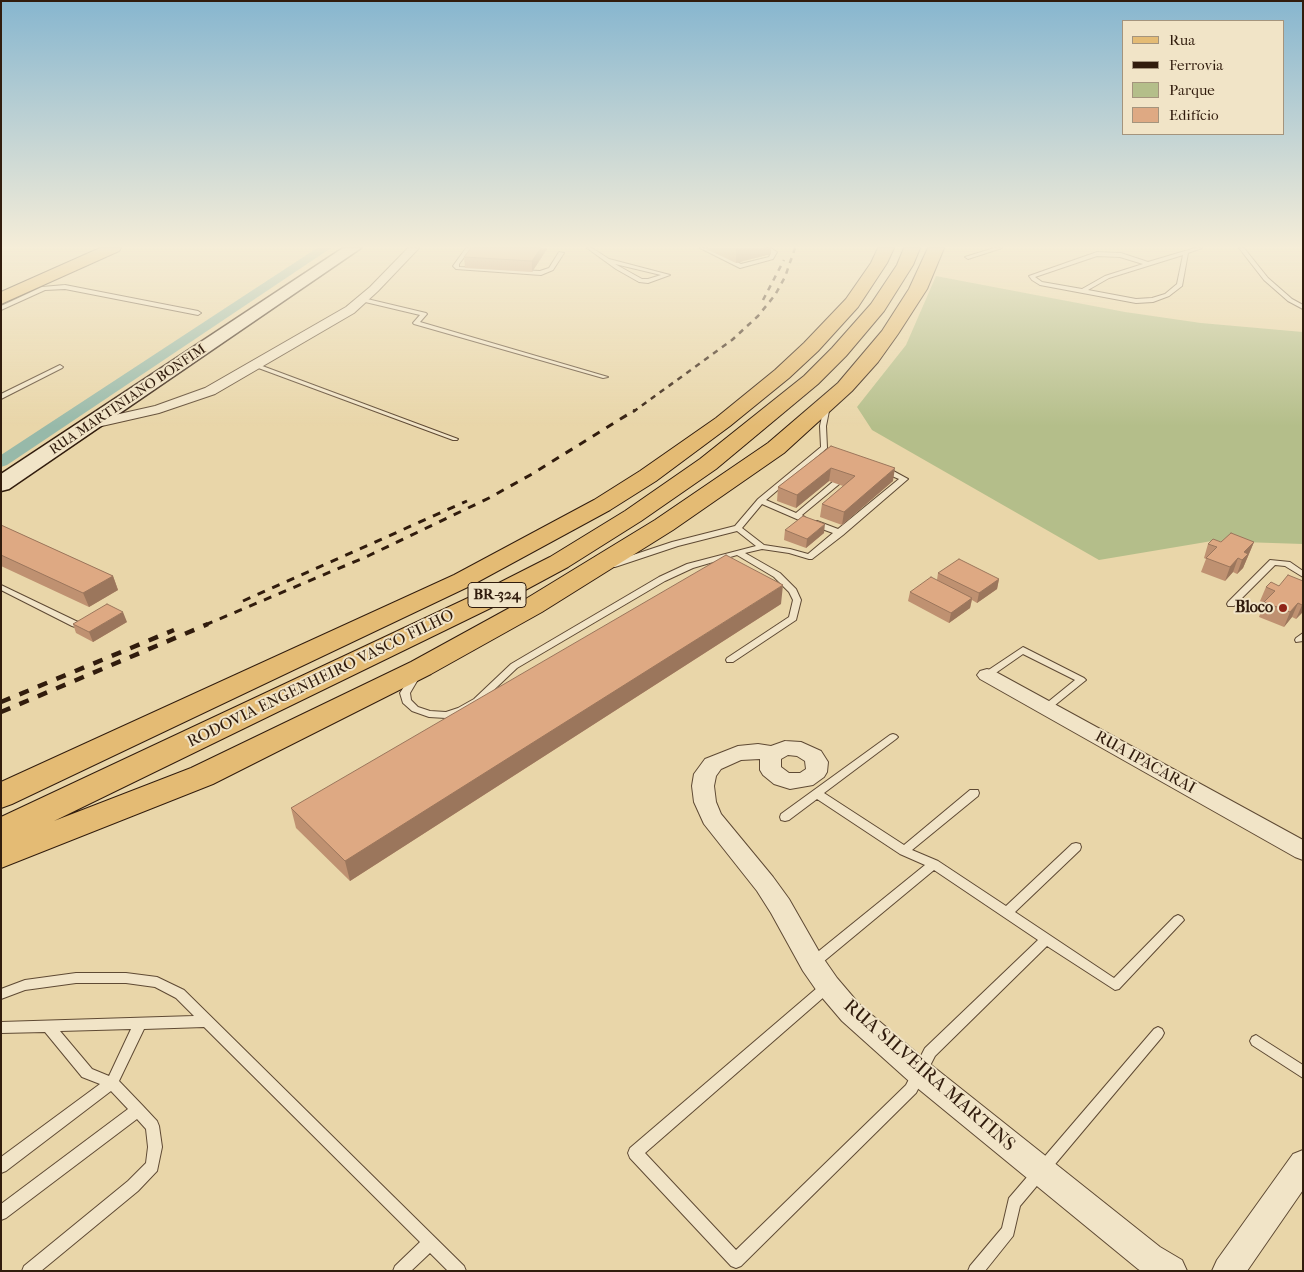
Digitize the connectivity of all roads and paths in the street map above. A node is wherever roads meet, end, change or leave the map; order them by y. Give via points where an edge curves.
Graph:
1 (169, 307) edge
2 (265, 307) edge
3 (353, 307) edge
4 (395, 307) edge
5 (848, 307) edge
6 (878, 307) edge
7 (906, 307) edge
8 (198, 313) dead end
9 (254, 365) junction
10 (60, 367) dead end
11 (605, 377) dead end
12 (810, 380) junction
13 (1, 397) edge
14 (827, 404) junction
15 (93, 424) junction
16 (454, 439) dead end
17 (872, 465) edge
18 (848, 474) edge
19 (736, 477) junction
20 (1, 484) edge
21 (761, 501) junction
22 (797, 516) junction
23 (738, 528) junction
24 (840, 533) junction
25 (762, 547) junction
26 (738, 552) junction
27 (586, 575) junction
28 (1303, 575) edge
29 (1, 587) edge
30 (1230, 604) dead end
31 (74, 624) edge
32 (730, 660) dead end
33 (421, 668) junction
34 (987, 676) joint
35 (1046, 708) junction
36 (893, 737) dead end
37 (773, 754) dead end
38 (974, 793) dead end
39 (816, 794) junction
40 (1, 796) edge
41 (785, 817) dead end
42 (1, 832) edge
43 (1076, 847) dead end
44 (1303, 850) edge
45 (904, 852) junction
46 (1, 855) edge
47 (934, 864) junction
48 (1006, 913) junction
49 (1178, 920) dead end
50 (1046, 939) junction
51 (812, 963) junction
52 (828, 986) junction
53 (1, 994) edge
54 (206, 1021) junction
55 (140, 1023) junction
56 (48, 1026) junction
57 (1, 1028) edge
58 (1158, 1032) dead end
59 (1256, 1041) dead end
60 (1303, 1072) edge
61 (920, 1073) junction
62 (112, 1083) junction
63 (138, 1110) junction
64 (1303, 1164) edge
65 (1, 1166) edge
66 (1042, 1172) junction
67 (1, 1213) edge
68 (430, 1243) junction
69 (29, 1271) edge
70 (400, 1271) edge
71 (459, 1271) edge
72 (975, 1271) edge
73 (1170, 1271) edge
74 (1228, 1271) edge

1 - 8 lane
2 - 15 street, RUA MARTINIANO BONFIM
3 - 9 street
4 - 11 lane via 424,314 416,323
5 - 40 main road, RODOVIA ENGENHEIRO VASCO FILHO / BR-324 via 782,374 724,422 602,505 518,552 389,616
6 - 12 main road, RODOVIA ENGENHEIRO VASCO FILHO / BR-324
7 - 14 main road via 871,358
9 - 15 street via 210,391 184,401
9 - 16 lane
10 - 13 lane
12 - 19 main road via 786,418
12 - 42 main road, RODOVIA ENGENHEIRO VASCO FILHO / BR-324 via 708,464 633,516 558,562 373,655
14 - 19 main road
14 - 21 lane via 823,426 828,449
15 - 20 street, RUA MARTINIANO BONFIM
17 - 24 lane via 904,479
18 - 22 lane
19 - 27 main road
21 - 22 lane
21 - 23 lane
22 - 24 lane
23 - 25 lane
23 - 27 lane via 640,555
24 - 25 lane via 809,557
25 - 26 lane
26 - 32 lane via 777,575 797,600 794,618
26 - 33 lane via 690,566 662,579 514,666 477,701 461,710 446,715 429,714 415,709 406,701 405,693
27 - 33 main road
28 - 30 lane via 1287,564 1273,562
29 - 31 lane
33 - 46 main road via 202,776
34 - 35 street, RUA IPACARAI
34 - 35 lane via 1023,650 1082,680
35 - 44 street, RUA IPACARAI
36 - 39 lane
37 - 51 street, RUA SILVEIRA MARTINS via 758,751 738,753 713,764 704,780 705,802 712,818 780,906
38 - 45 lane
39 - 41 lane
39 - 45 lane
43 - 48 lane
45 - 47 lane
47 - 48 lane
47 - 51 lane
48 - 50 lane
49 - 50 lane via 1115,985
50 - 61 lane via 930,1052
51 - 52 street, RUA SILVEIRA MARTINS
52 - 61 street, RUA SILVEIRA MARTINS via 851,1013
52 - 61 lane via 635,1153 736,1261 911,1089
53 - 54 lane via 25,985 76,978 157,982 180,994
54 - 55 lane
54 - 68 lane
55 - 56 lane
55 - 62 lane
56 - 57 lane
56 - 62 lane via 87,1073
58 - 66 lane
59 - 60 lane
61 - 66 street, RUA SILVEIRA MARTINS
62 - 63 lane
62 - 65 lane
63 - 67 lane
63 - 69 lane via 152,1126 156,1147 152,1166 133,1186
64 - 74 street
66 - 72 lane via 1014,1203 1008,1231
66 - 73 street, RUA SILVEIRA MARTINS via 1149,1258
68 - 70 lane
68 - 71 lane

